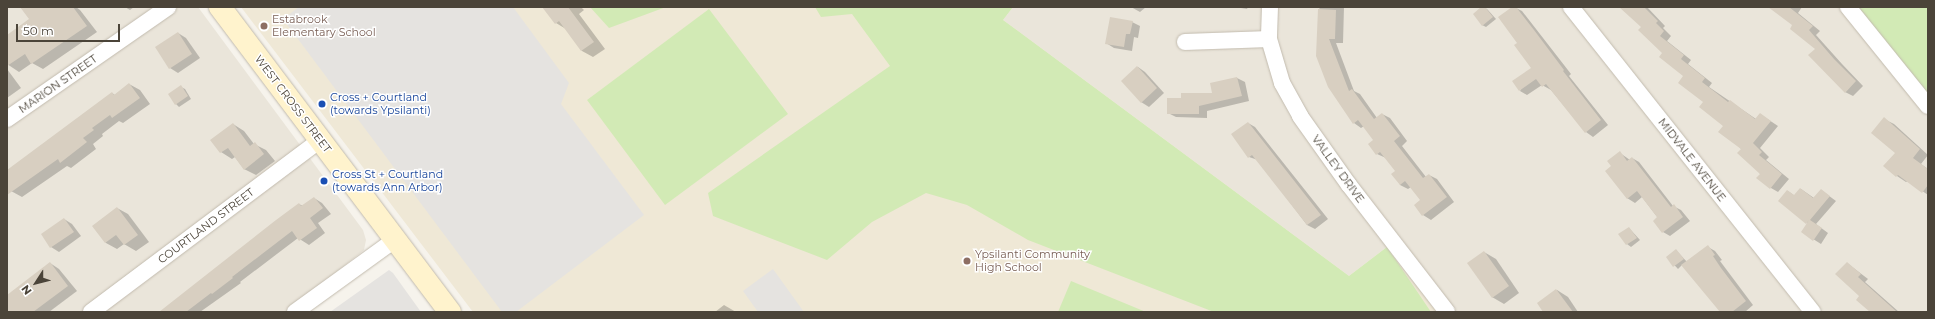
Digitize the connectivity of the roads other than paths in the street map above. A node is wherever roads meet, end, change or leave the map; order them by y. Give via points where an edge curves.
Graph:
1 (168, 7) edge
2 (220, 7) edge
3 (1270, 7) edge
4 (1571, 7) edge
5 (1848, 7) edge
6 (1269, 39) junction
7 (1185, 42) dead end
8 (1928, 106) edge
9 (7, 119) edge
10 (320, 140) junction
11 (396, 239) junction
12 (91, 312) edge
13 (295, 312) edge
14 (450, 312) edge
15 (1447, 312) edge
16 (1813, 312) edge

1 - 9 street, MARION STREET
2 - 10 main road, WEST CROSS STREET
3 - 6 street, VALLEY DRIVE
4 - 16 street, MIDVALE AVENUE
5 - 8 street
6 - 7 street
6 - 15 street, VALLEY DRIVE via 1282,83 1300,116 1349,185
10 - 11 main road, WEST CROSS STREET
10 - 12 street, COURTLAND STREET
11 - 13 street
11 - 14 main road, WEST CROSS STREET

